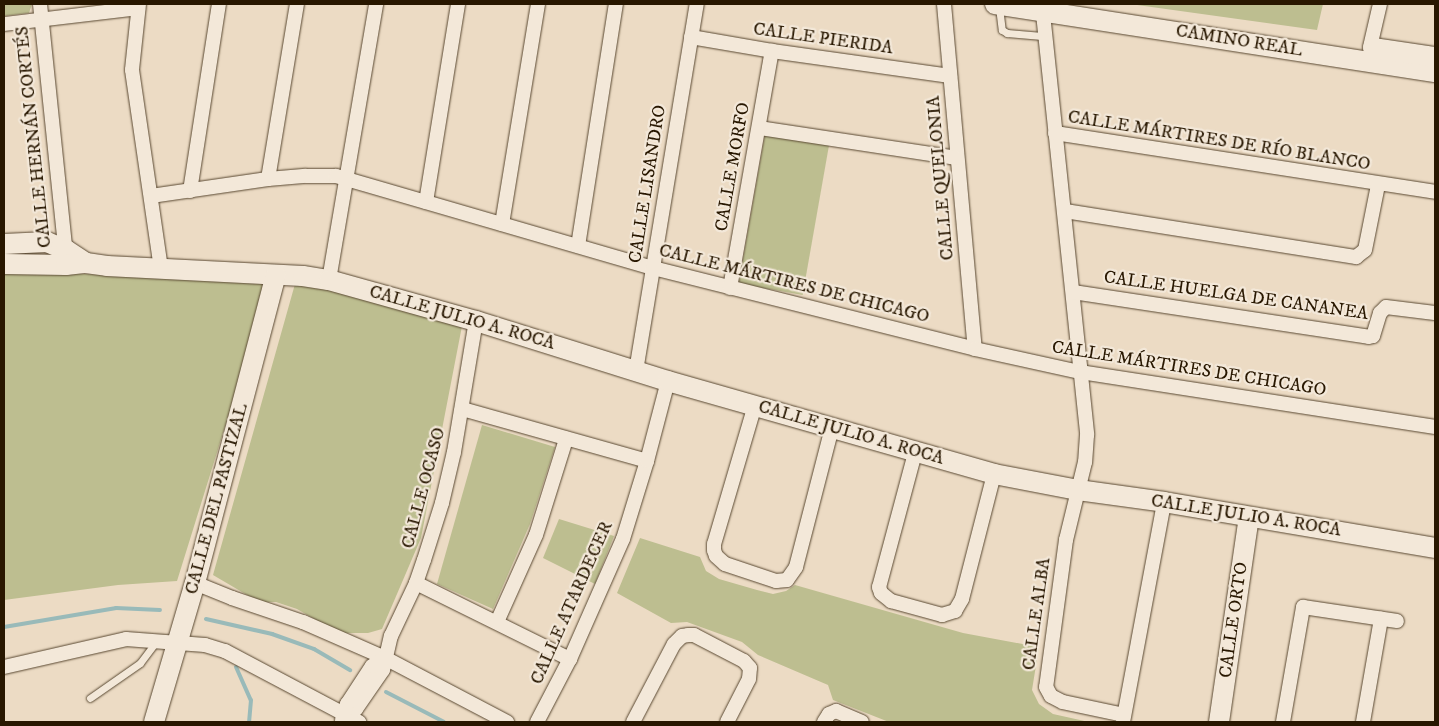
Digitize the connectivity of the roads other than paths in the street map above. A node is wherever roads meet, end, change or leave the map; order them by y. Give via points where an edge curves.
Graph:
1 (218, 4) edge
2 (297, 4) edge
3 (376, 4) edge
4 (458, 4) edge
5 (538, 4) edge
6 (616, 4) edge
7 (696, 4) edge
8 (944, 4) edge
9 (997, 4) edge
10 (1079, 4) edge
11 (1380, 4) edge
12 (138, 6) edge
13 (1042, 7) edge
14 (40, 11) edge
15 (4, 24) edge
16 (1045, 36) junction
17 (691, 37) junction
18 (1370, 47) junction
19 (772, 51) junction
20 (1435, 57) edge
21 (1435, 72) edge
22 (950, 76) junction
23 (759, 128) junction
24 (1055, 133) junction
25 (957, 158) junction
26 (268, 179) junction
27 (348, 179) junction
28 (1378, 185) junction
29 (190, 191) junction
30 (1435, 192) edge
31 (151, 196) junction
32 (426, 202) junction
33 (1065, 211) junction
34 (502, 224) junction
35 (4, 244) edge
36 (578, 246) junction
37 (66, 257) junction
38 (4, 264) edge
39 (653, 268) junction
40 (161, 270) junction
41 (276, 275) junction
42 (330, 280) junction
43 (730, 288) junction
44 (1073, 292) junction
45 (1435, 313) edge
46 (476, 321) junction
47 (975, 349) junction
48 (636, 371) junction
49 (1080, 372) junction
50 (668, 381) junction
51 (755, 405) junction
52 (462, 409) junction
53 (1435, 427) edge
54 (832, 428) junction
55 (566, 439) junction
56 (915, 453) junction
57 (648, 461) junction
58 (994, 474) junction
59 (1078, 490) junction
60 (1164, 502) junction
61 (1250, 517) junction
62 (1435, 548) edge
63 (195, 583) junction
64 (416, 583) junction
65 (1381, 619) junction
66 (1397, 621) dead end
67 (497, 622) junction
68 (156, 642) junction
69 (177, 643) junction
70 (385, 658) junction
71 (570, 659) junction
72 (4, 667) edge
73 (90, 698) dead end
74 (343, 719) edge
75 (1123, 719) edge
76 (154, 722) edge
77 (359, 722) edge
78 (507, 722) edge
79 (537, 722) edge
80 (633, 722) edge
81 (727, 722) edge
82 (824, 722) edge
83 (862, 722) edge
84 (1219, 722) edge
85 (1283, 722) edge
86 (1363, 722) edge

1 - 29 street
2 - 26 street
3 - 27 street
4 - 32 street
5 - 34 street
6 - 36 street
7 - 17 street, CALLE LISANDRO
8 - 22 street, CALLE QUELONIA
9 - 13 street, CAMINO REAL
9 - 16 lane via 1002,30 1007,34
10 - 18 street, CAMINO REAL
11 - 18 street
12 - 14 street
12 - 31 street via 132,70
13 - 16 street
13 - 21 street, CAMINO REAL
14 - 15 street
14 - 37 street, CALLE HERNÁN CORTÉS
16 - 24 street
17 - 19 street, CALLE PIERIDA
17 - 39 street, CALLE LISANDRO
18 - 20 street, CAMINO REAL
19 - 22 street, CALLE PIERIDA
19 - 23 street, CALLE MORFO
22 - 25 street, CALLE QUELONIA
23 - 25 street
23 - 43 street, CALLE MORFO
24 - 28 street, CALLE MÁRTIRES DE RÍO BLANCO
24 - 33 street
25 - 47 street, CALLE QUELONIA
26 - 27 street, CALLE MÁRTIRES DE CHICAGO via 322,175
26 - 29 street, CALLE MÁRTIRES DE CHICAGO
27 - 32 street, CALLE MÁRTIRES DE CHICAGO
27 - 42 street
28 - 30 street, CALLE MÁRTIRES DE RÍO BLANCO
28 - 33 street, CALLE MÁRTIRES DE RÍO BLANCO via 1365,250 1356,257
29 - 31 street, CALLE MÁRTIRES DE CHICAGO
31 - 40 street
32 - 34 street, CALLE MÁRTIRES DE CHICAGO
33 - 44 street
34 - 36 street, CALLE MÁRTIRES DE CHICAGO
35 - 37 street via 47,242
36 - 39 street, CALLE MÁRTIRES DE CHICAGO
37 - 38 street, CALLE JULIO A. ROCA
37 - 40 street, CALLE JULIO A. ROCA via 86,263
39 - 43 street, CALLE MÁRTIRES DE CHICAGO
39 - 48 street, CALLE LISANDRO
40 - 41 street, CALLE JULIO A. ROCA
41 - 42 street, CALLE JULIO A. ROCA
41 - 63 street, CALLE DEL PASTIZAL
42 - 46 street, CALLE JULIO A. ROCA
43 - 47 street, CALLE MÁRTIRES DE CHICAGO
44 - 45 street, CALLE HUELGA DE CANANEA via 1369,338 1373,336 1380,313 1386,307
44 - 49 street
46 - 48 street, CALLE JULIO A. ROCA
46 - 52 street, CALLE OCASO
47 - 49 street, CALLE MÁRTIRES DE CHICAGO
48 - 50 street, CALLE JULIO A. ROCA
49 - 53 street, CALLE MÁRTIRES DE CHICAGO
49 - 59 street via 1087,435
50 - 51 street, CALLE JULIO A. ROCA
50 - 57 street, CALLE ATARDECER
51 - 54 street, CALLE JULIO A. ROCA
51 - 54 street via 714,550 725,564 776,581 788,580 796,567
52 - 55 street
52 - 64 street, CALLE OCASO via 442,503
54 - 56 street, CALLE JULIO A. ROCA
55 - 57 street
55 - 67 street via 538,530
56 - 58 street, CALLE JULIO A. ROCA
56 - 58 street via 879,587 881,594 891,601 942,615 955,611 962,599
57 - 71 street, CALLE ATARDECER via 624,539
58 - 59 street, CALLE JULIO A. ROCA
59 - 60 street, CALLE JULIO A. ROCA
59 - 75 street, CALLE ALBA via 1066,540 1046,687 1051,696 1062,702
60 - 61 street, CALLE JULIO A. ROCA
60 - 75 street, CALLE ALBA
61 - 62 street, CALLE JULIO A. ROCA
61 - 84 street, CALLE ORTO
63 - 69 street, CALLE DEL PASTIZAL
63 - 70 street via 303,622
64 - 67 street
64 - 70 street, CALLE OCASO via 391,636
65 - 66 street
65 - 85 street via 1303,607
65 - 86 street
67 - 71 street
68 - 69 street
68 - 72 street via 118,640
68 - 73 lane via 140,663
69 - 74 street via 205,645 225,651
69 - 76 street, CALLE DEL PASTIZAL
70 - 74 street via 372,666 347,704
70 - 78 street
71 - 79 street, CALLE ATARDECER
74 - 77 street
80 - 81 street via 674,644 682,636 694,635 744,661 750,668 749,679
82 - 83 street via 829,714 836,711

